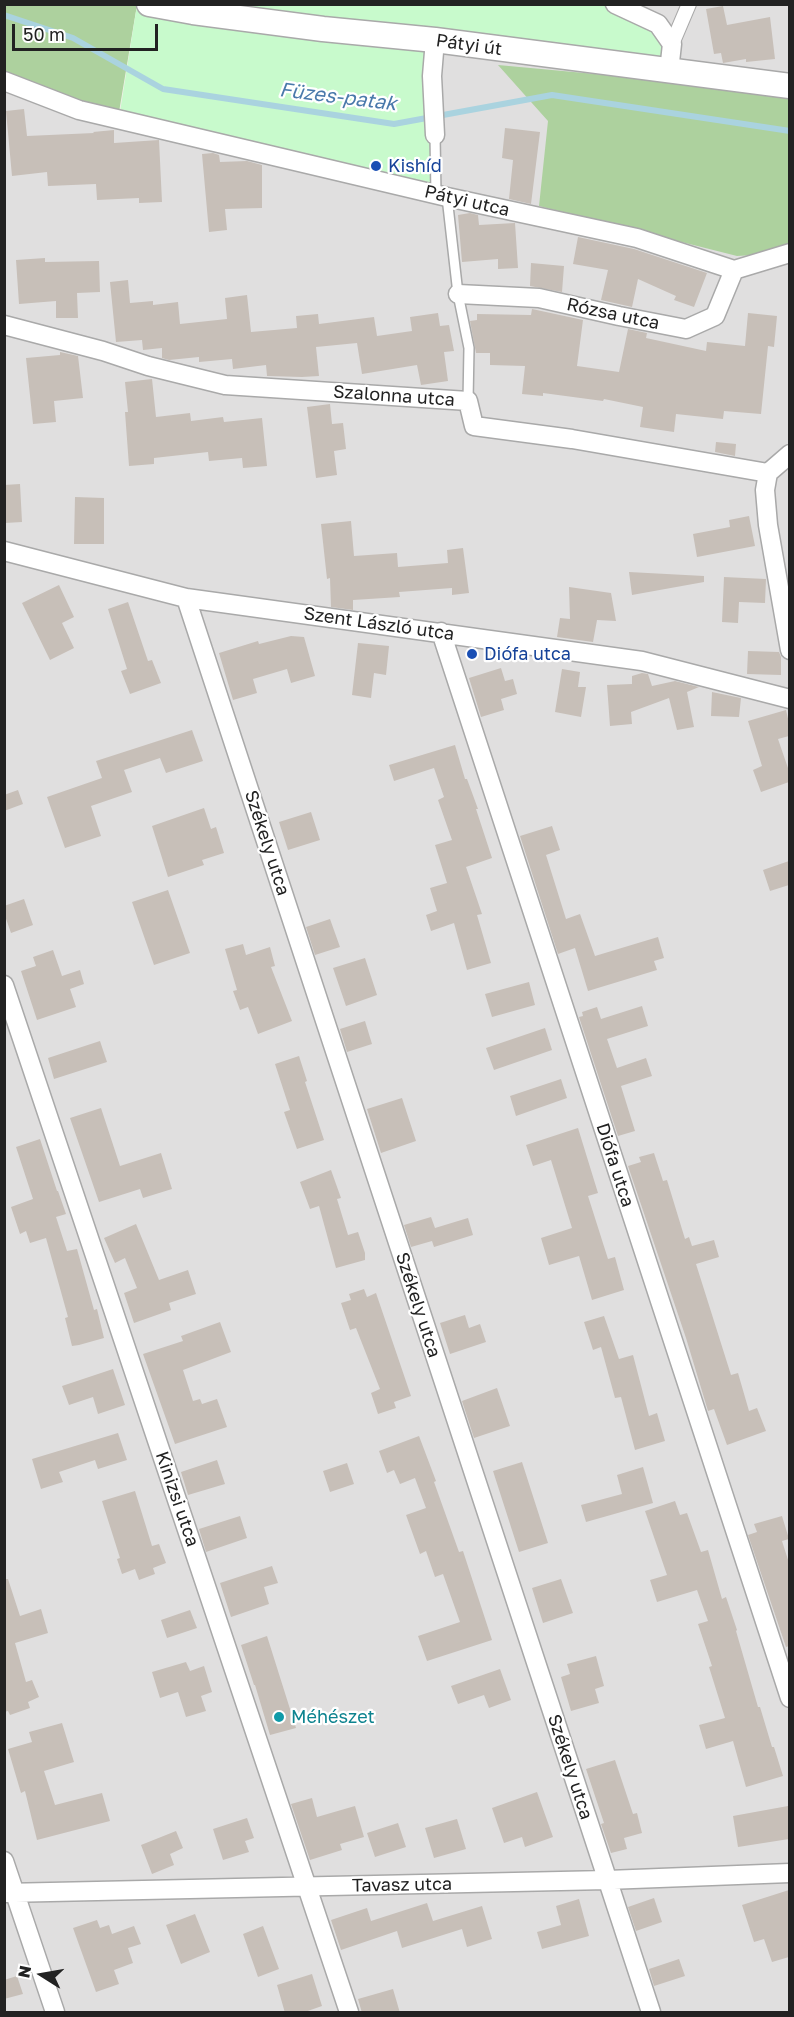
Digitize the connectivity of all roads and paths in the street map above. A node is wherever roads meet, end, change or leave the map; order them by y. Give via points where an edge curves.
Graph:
1 (149, 4) edge
2 (615, 4) edge
3 (689, 4) edge
4 (435, 40) junction
5 (672, 44) junction
6 (669, 71) junction
7 (4, 81) edge
8 (789, 86) edge
9 (435, 135) joint
10 (442, 196) junction
11 (789, 253) edge
12 (734, 270) junction
13 (458, 294) junction
14 (4, 325) edge
15 (468, 401) junction
16 (789, 454) edge
17 (768, 472) junction
18 (4, 551) edge
19 (186, 598) junction
20 (441, 632) junction
21 (789, 650) edge
22 (789, 699) edge
23 (4, 985) edge
24 (789, 1698) edge
25 (4, 1861) edge
26 (789, 1873) edge
27 (607, 1880) junction
28 (308, 1887) junction
29 (10, 1893) edge
30 (55, 2013) edge
31 (349, 2013) edge
32 (651, 2013) edge

1 - 4 street, Pátyi út via 322,29
2 - 5 street via 658,24
3 - 5 street
4 - 6 street, Pátyi út
4 - 9 street
5 - 6 street
6 - 8 street, Pátyi út
7 - 10 street, Pátyi utca via 79,110
9 - 10 lane
10 - 12 street, Pátyi utca via 637,238
10 - 13 lane
11 - 12 street
12 - 13 street, Rózsa utca via 715,316 686,329 539,298
13 - 15 lane via 469,348
14 - 15 street, Szalonna utca via 225,385
15 - 17 street, Szalonna utca via 474,426
16 - 17 street
17 - 21 street via 768,525
18 - 19 street, Szent László utca
19 - 20 street, Szent László utca
19 - 27 street, Székely utca
20 - 22 street, Szent László utca via 642,660
20 - 24 street, Diófa utca
23 - 28 street, Kinizsi utca
25 - 29 street
26 - 27 street, Tavasz utca
27 - 28 street, Tavasz utca
27 - 32 street, Székely utca
28 - 29 street, Tavasz utca
28 - 31 street, Kinizsi utca
29 - 30 street

